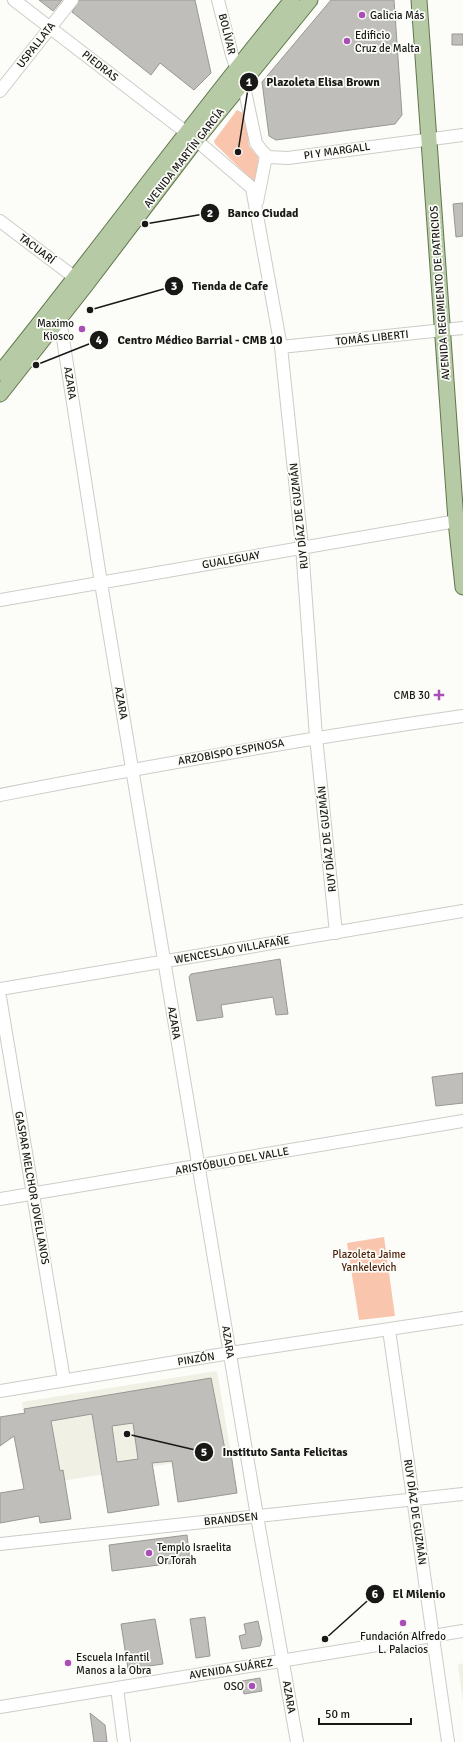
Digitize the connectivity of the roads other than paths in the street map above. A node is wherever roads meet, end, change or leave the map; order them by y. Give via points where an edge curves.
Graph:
1 (14, 0) edge
2 (72, 0) edge
3 (218, 0) edge
4 (292, 0) edge
5 (310, 0) edge
6 (419, 0) edge
7 (50, 28) junction
8 (236, 68) junction
9 (242, 84) junction
10 (0, 91) edge
11 (463, 135) edge
12 (191, 137) junction
13 (428, 139) junction
14 (266, 156) junction
15 (256, 209) junction
16 (0, 221) edge
17 (80, 282) junction
18 (57, 302) junction
19 (59, 318) junction
20 (463, 328) edge
21 (443, 330) junction
22 (281, 347) junction
23 (0, 374) edge
24 (0, 394) edge
25 (459, 521) edge
26 (302, 547) junction
27 (101, 583) junction
28 (463, 587) edge
29 (0, 600) edge
30 (463, 716) edge
31 (316, 737) junction
32 (133, 769) junction
33 (0, 795) edge
34 (463, 911) edge
35 (336, 932) junction
36 (164, 962) junction
37 (0, 990) edge
38 (0, 997) edge
39 (463, 1121) edge
40 (199, 1167) junction
41 (33, 1194) junction
42 (0, 1199) edge
43 (463, 1318) edge
44 (389, 1330) junction
45 (230, 1353) junction
46 (64, 1380) junction
47 (0, 1391) edge
48 (463, 1494) edge
49 (413, 1499) junction
50 (256, 1516) junction
51 (0, 1544) edge
52 (463, 1631) edge
53 (433, 1636) junction
54 (283, 1660) junction
55 (117, 1688) junction
56 (0, 1707) edge
57 (124, 1742) edge
58 (297, 1742) edge
59 (448, 1742) edge

1 - 7 street, PIEDRAS
2 - 7 street, USPALLATA
3 - 8 street, BOLÍVAR
4 - 8 main road, AVENIDA MARTÍN GARCÍA
5 - 9 main road, AVENIDA MARTÍN GARCÍA
6 - 13 main road, AVENIDA REGIMIENTO DE PATRICIOS
7 - 10 street, USPALLATA
7 - 12 street, PIEDRAS
8 - 9 street
8 - 12 main road, AVENIDA MARTÍN GARCÍA
9 - 12 main road, AVENIDA MARTÍN GARCÍA
9 - 14 street via 255,139
11 - 13 street, PI Y MARGALL
12 - 15 street, RUY DÍAZ DE GUZMÁN via 247,182 252,188
12 - 17 main road, AVENIDA MARTÍN GARCÍA
13 - 14 street, PI Y MARGALL via 288,158
13 - 21 main road, AVENIDA REGIMIENTO DE PATRICIOS
14 - 15 street
15 - 22 street, RUY DÍAZ DE GUZMÁN
16 - 17 street, TACUARÍ
17 - 18 main road, AVENIDA MARTÍN GARCÍA
17 - 19 main road, AVENIDA MARTÍN GARCÍA
18 - 19 street, AZARA
18 - 23 main road, AVENIDA MARTÍN GARCÍA
19 - 24 main road, AVENIDA MARTÍN GARCÍA
19 - 27 street, AZARA
20 - 21 street, TOMÁS LIBERTI
21 - 22 street, TOMÁS LIBERTI
21 - 25 main road, AVENIDA REGIMIENTO DE PATRICIOS
22 - 26 street, RUY DÍAZ DE GUZMÁN
25 - 26 street, GUALEGUAY
25 - 28 main road, AVENIDA REGIMIENTO DE PATRICIOS
26 - 27 street, GUALEGUAY
26 - 31 street, RUY DÍAZ DE GUZMÁN
27 - 29 street, GUALEGUAY
27 - 32 street, AZARA
30 - 31 street, ARZOBISPO ESPINOSA
31 - 32 street, ARZOBISPO ESPINOSA
31 - 35 street, RUY DÍAZ DE GUZMÁN
32 - 33 street, ARZOBISPO ESPINOSA
32 - 36 street, AZARA
34 - 35 street, WENCESLAO VILLAFAÑE
35 - 36 street, WENCESLAO VILLAFAÑE
36 - 37 street, WENCESLAO VILLAFAÑE
36 - 40 street, AZARA
38 - 41 street, GASPAR MELCHOR JOVELLANOS
39 - 40 street, ARISTÓBULO DEL VALLE
40 - 41 street, ARISTÓBULO DEL VALLE
40 - 45 street, AZARA
41 - 42 street, ARISTÓBULO DEL VALLE
41 - 46 street, GASPAR MELCHOR JOVELLANOS
43 - 44 street, PINZÓN
44 - 45 street, PINZÓN
44 - 49 street, RUY DÍAZ DE GUZMÁN
45 - 46 street, PINZÓN
45 - 50 street, AZARA
46 - 47 street, PINZÓN
48 - 49 street, BRANDSEN
49 - 50 street, BRANDSEN
49 - 53 street, RUY DÍAZ DE GUZMÁN
50 - 51 street, BRANDSEN
50 - 54 street, AZARA
52 - 53 street, AVENIDA SUÁREZ
53 - 54 street, AVENIDA SUÁREZ
53 - 59 street, RUY DÍAZ DE GUZMÁN
54 - 55 street, AVENIDA SUÁREZ
54 - 58 street, AZARA
55 - 56 street, AVENIDA SUÁREZ
55 - 57 street

